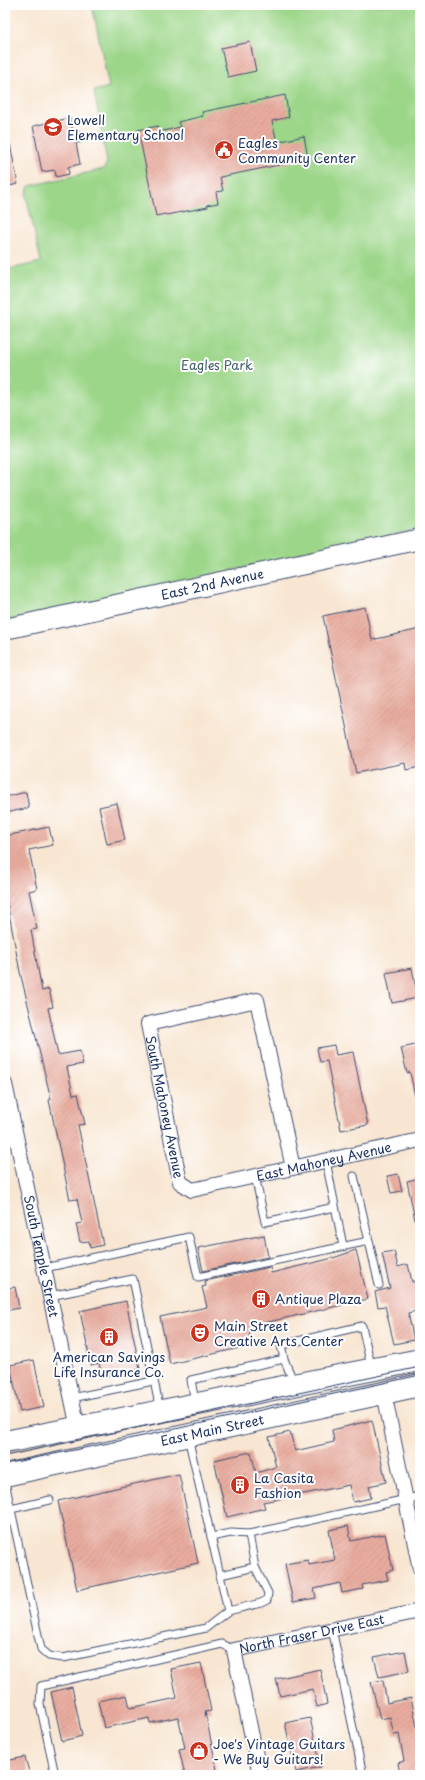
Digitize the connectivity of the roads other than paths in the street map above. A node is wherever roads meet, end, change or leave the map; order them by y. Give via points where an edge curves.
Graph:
1 (420, 539) edge
2 (5, 630) edge
3 (5, 1084) edge
4 (420, 1140) edge
5 (326, 1161) junction
6 (293, 1168) junction
7 (255, 1176) junction
8 (354, 1176) dead end
9 (228, 1182) joint
10 (335, 1207) junction
11 (368, 1241) junction
12 (343, 1246) junction
13 (44, 1268) junction
14 (379, 1285) dead end
15 (50, 1296) junction
16 (284, 1359) junction
17 (420, 1360) edge
18 (372, 1370) junction
19 (153, 1381) junction
20 (420, 1385) edge
21 (295, 1386) junction
22 (384, 1393) junction
23 (72, 1398) junction
24 (195, 1405) junction
25 (160, 1412) junction
26 (78, 1428) junction
27 (188, 1435) junction
28 (5, 1442) edge
29 (5, 1475) edge
30 (5, 1482) edge
31 (420, 1496) edge
32 (406, 1499) junction
33 (50, 1500) dead end
34 (11, 1509) junction
35 (248, 1534) junction
36 (211, 1537) junction
37 (255, 1567) junction
38 (420, 1569) edge
39 (220, 1575) junction
40 (420, 1610) edge
41 (228, 1611) junction
42 (332, 1629) junction
43 (234, 1650) junction
44 (55, 1775) edge
45 (260, 1775) edge
46 (363, 1775) edge

1 - 2 street, East 2nd Avenue
3 - 13 street, South Temple Street
4 - 5 street, East Mahoney Avenue
5 - 6 street, East Mahoney Avenue
5 - 10 lane
6 - 7 street, East Mahoney Avenue
6 - 9 street, South Mahoney Avenue via 257,1000 148,1024 180,1182 192,1190
7 - 9 street, East Mahoney Avenue
7 - 10 lane via 265,1222
8 - 11 lane
10 - 12 lane
11 - 12 lane
11 - 14 lane
12 - 13 lane via 198,1277 189,1237
13 - 15 street, South Temple Street
15 - 19 lane via 133,1279
15 - 23 street, South Temple Street
16 - 18 lane via 281,1345 362,1326
16 - 21 lane
16 - 24 lane via 191,1380
17 - 18 main road, East Main Street
18 - 21 main road, East Main Street
19 - 23 lane
19 - 25 lane
20 - 22 main road, East Main Street
21 - 24 main road, East Main Street
22 - 27 main road, East Main Street
22 - 32 street
23 - 26 street, South Temple Street
24 - 25 main road, East Main Street
25 - 26 main road, East Main Street
26 - 28 main road, East Main Street
27 - 29 main road, East Main Street
27 - 36 lane
30 - 34 lane
31 - 32 lane
32 - 35 lane
32 - 38 street
33 - 34 lane
34 - 41 lane via 41,1648 49,1656 63,1658 206,1628
35 - 36 lane via 231,1533
35 - 37 lane
36 - 39 lane
37 - 39 lane
37 - 41 lane via 268,1594 267,1600 261,1604
39 - 41 lane
40 - 42 street, North Fraser Drive East
42 - 43 street, North Fraser Drive East
42 - 46 lane
43 - 44 lane via 222,1644 41,1686 40,1704
43 - 45 street, North Fraser Drive East

